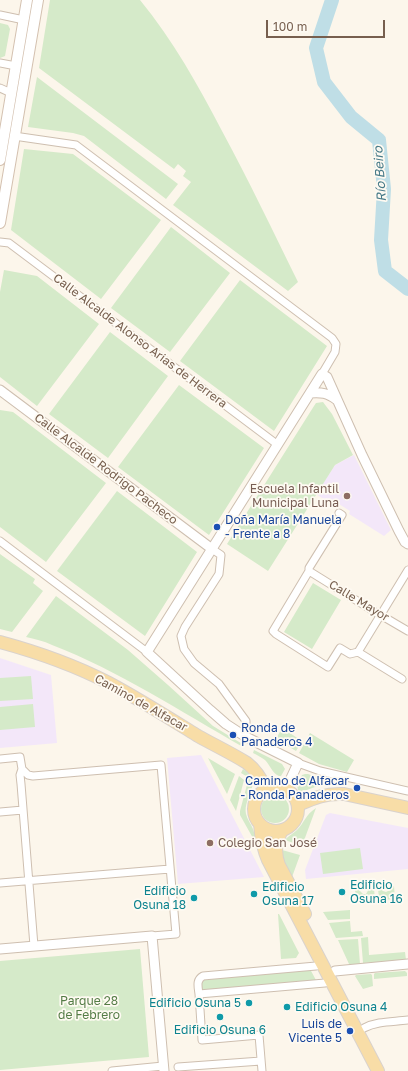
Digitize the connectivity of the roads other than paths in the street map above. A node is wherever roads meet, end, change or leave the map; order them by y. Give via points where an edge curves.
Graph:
1 (27, 0) edge
2 (38, 0) edge
3 (0, 15) edge
4 (24, 20) junction
5 (0, 63) edge
6 (16, 66) junction
7 (0, 88) edge
8 (11, 93) junction
9 (6, 135) edge
10 (0, 160) edge
11 (0, 223) edge
12 (0, 242) edge
13 (322, 374) junction
14 (0, 390) edge
15 (310, 393) junction
16 (336, 400) junction
17 (278, 445) junction
18 (340, 514) dead end
19 (0, 541) edge
20 (408, 544) edge
21 (212, 549) junction
22 (408, 570) edge
23 (309, 571) junction
24 (380, 616) junction
25 (408, 631) edge
26 (0, 642) edge
27 (147, 652) junction
28 (358, 652) junction
29 (402, 679) dead end
30 (246, 737) junction
31 (0, 759) edge
32 (298, 763) junction
33 (22, 769) junction
34 (266, 789) junction
35 (286, 789) junction
36 (408, 791) edge
37 (298, 805) junction
38 (408, 808) edge
39 (23, 810) junction
40 (0, 812) edge
41 (260, 824) junction
42 (282, 830) junction
43 (170, 869) junction
44 (29, 881) junction
45 (0, 884) edge
46 (152, 936) junction
47 (34, 946) junction
48 (0, 949) edge
49 (322, 963) junction
50 (408, 964) edge
51 (333, 976) junction
52 (198, 994) junction
53 (408, 1020) edge
54 (364, 1028) junction
55 (261, 1061) junction
56 (178, 1067) dead end
57 (164, 1069) edge
58 (112, 1071) edge
59 (262, 1071) edge
60 (378, 1071) edge
61 (387, 1071) edge

1 - 4 main road
2 - 9 main road
3 - 4 street
4 - 6 main road
5 - 6 street
6 - 8 main road
7 - 8 street
8 - 9 main road
9 - 10 main road
9 - 11 main road
9 - 13 street via 76,145 332,338 336,344 335,352
12 - 17 street, Calle Alcalde Alonso Arias de Herrera via 9,243
13 - 15 street
13 - 16 street via 327,377
14 - 21 street, Calle Alcalde Rodrigo Pacheco
15 - 16 street via 324,393
15 - 17 street
16 - 20 street via 399,531
17 - 21 street
18 - 23 street
19 - 27 street
21 - 27 street
21 - 30 street via 221,555 219,574 181,636 184,649 194,663 219,684 246,721
22 - 24 street
23 - 24 street, Calle Mayor
23 - 28 street via 273,632 328,666 340,648 350,654
24 - 25 street, Calle Mayor
24 - 28 street
26 - 34 main road, Camino de Alfacar via 53,658 108,683 253,767
27 - 30 street via 226,724
28 - 29 street
30 - 32 street
31 - 33 street via 20,757
32 - 35 street
32 - 36 street via 320,771
33 - 39 street via 20,775
33 - 43 street via 33,776 161,765
34 - 35 main road via 276,786
34 - 41 main road via 255,802 254,811
35 - 37 main road
37 - 38 main road via 315,797 334,793
37 - 42 main road via 294,822
39 - 40 street
39 - 44 street
41 - 42 main road via 270,830
41 - 49 main road via 264,853
42 - 51 main road via 276,851 279,865
43 - 44 street
43 - 46 street via 176,934
44 - 45 street
44 - 47 street
46 - 47 street
46 - 57 street
47 - 48 street
49 - 51 main road
49 - 52 street via 316,966 203,976 198,981
50 - 51 street
51 - 52 street via 325,983
51 - 54 main road
51 - 60 main road
52 - 55 street via 202,1040 259,1035
53 - 54 street via 371,1024
54 - 61 main road
55 - 56 street
55 - 59 street
57 - 58 street

